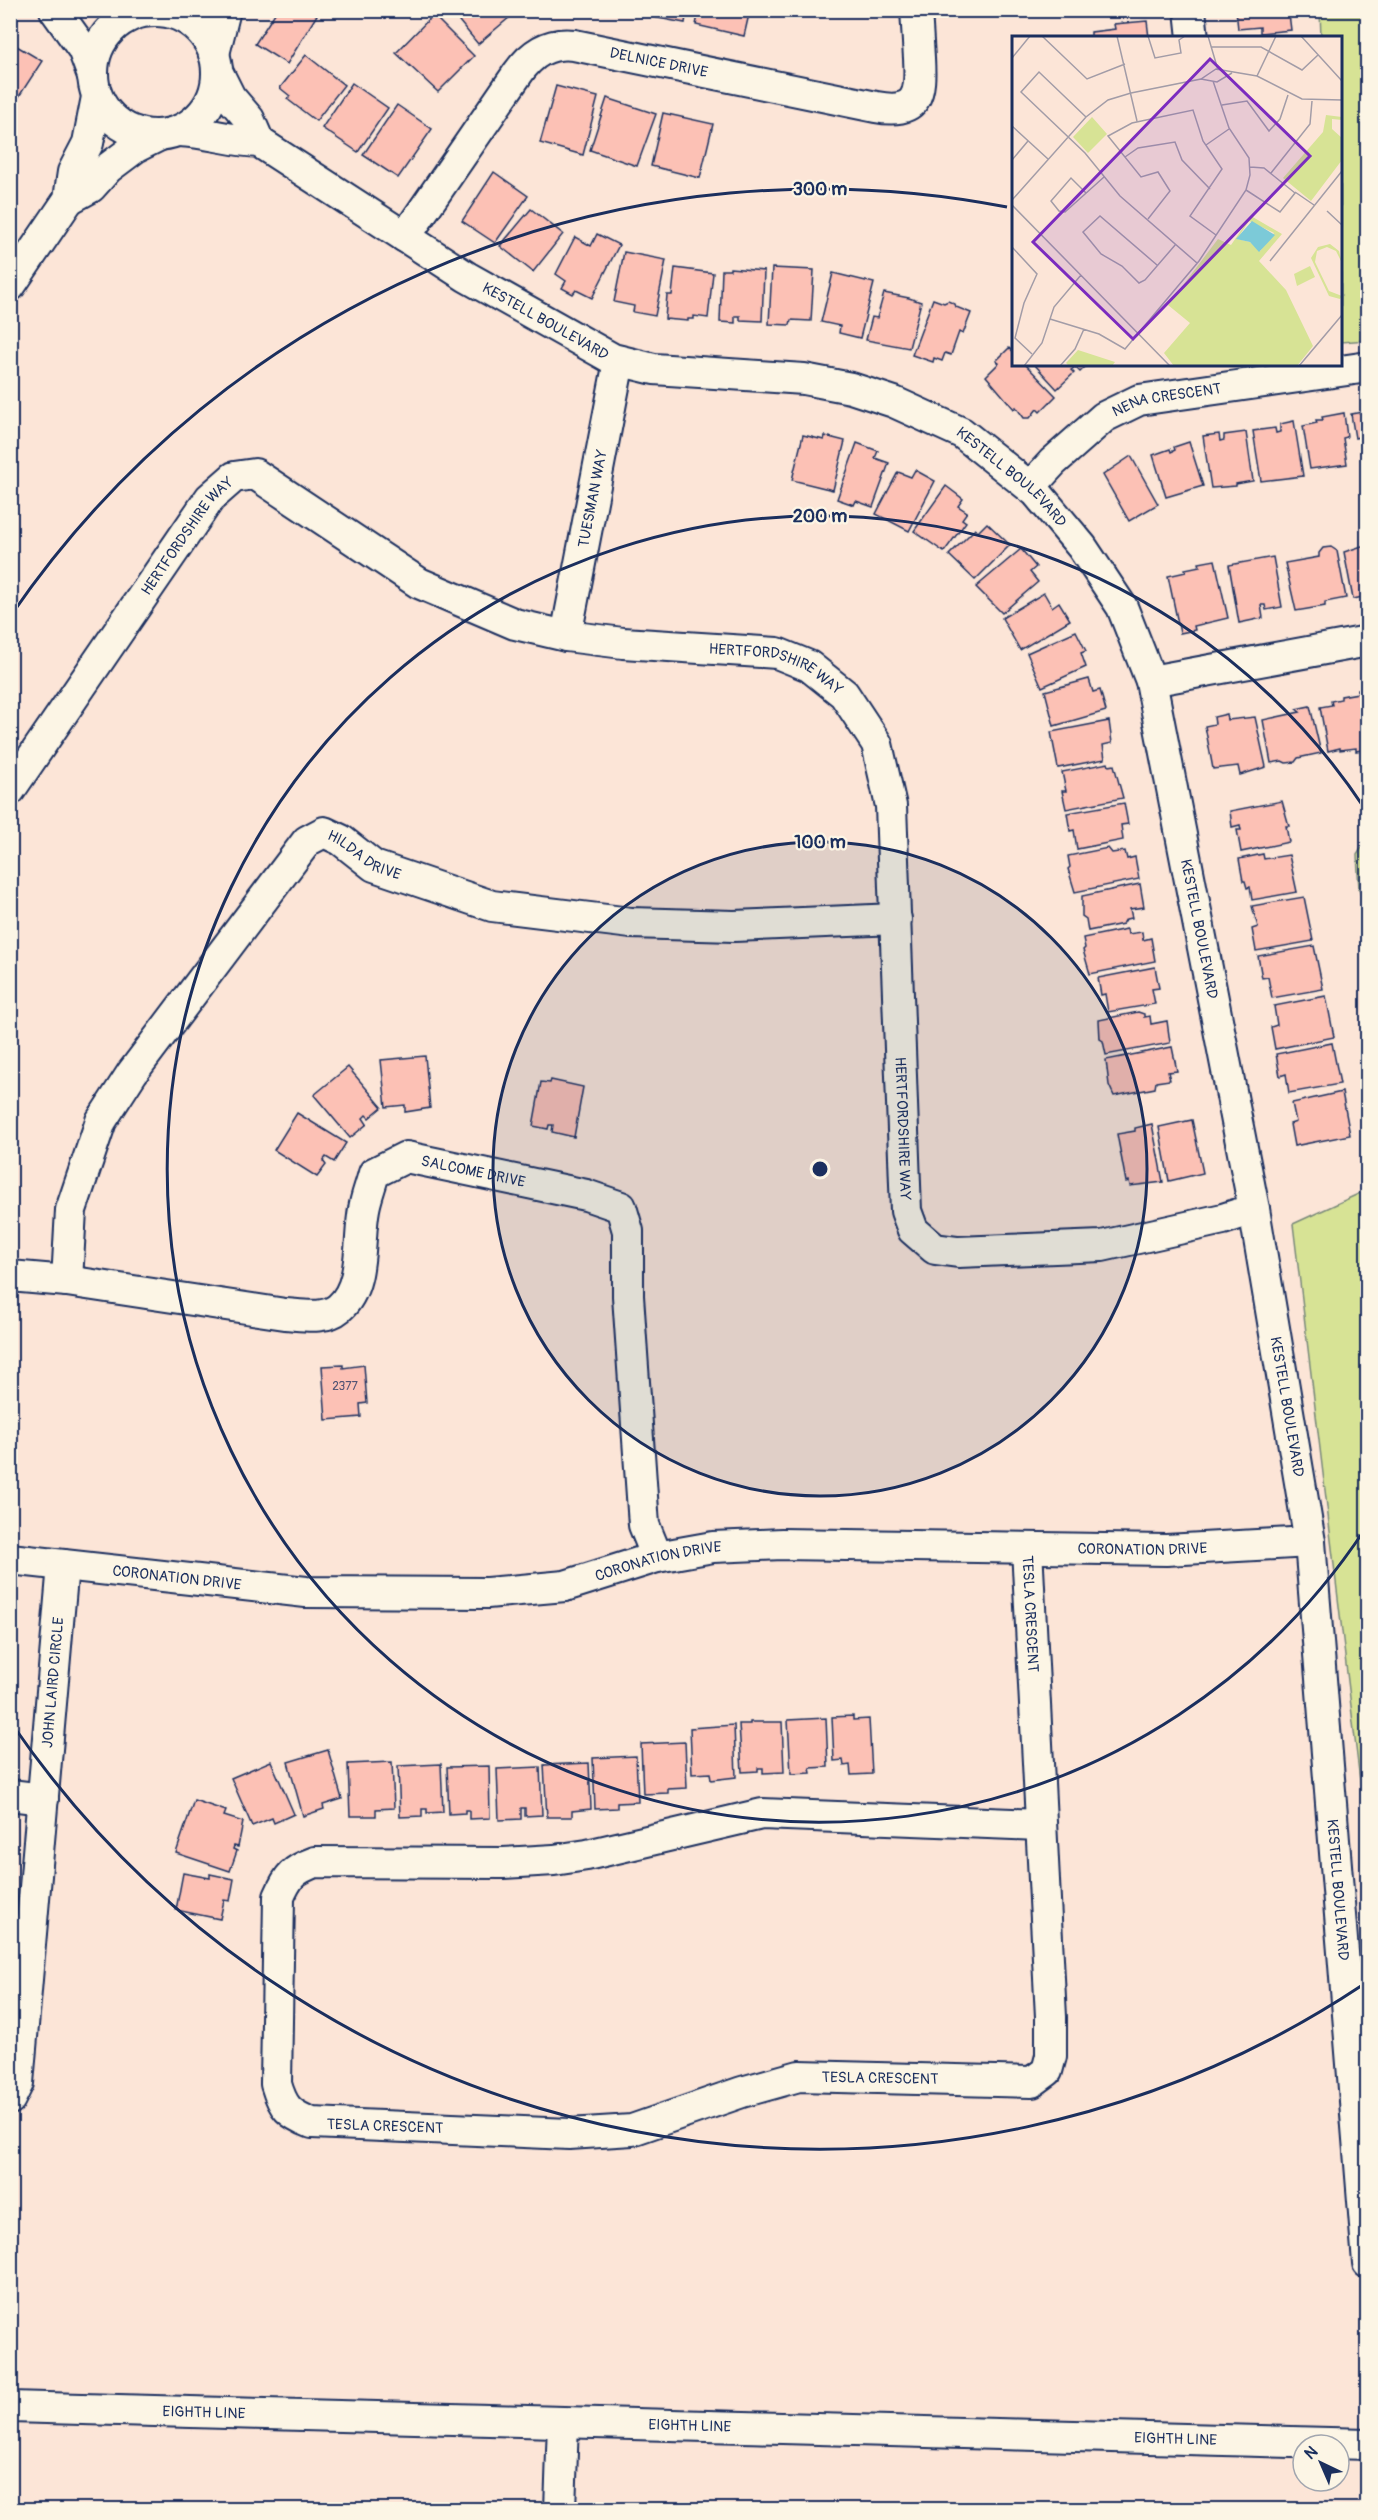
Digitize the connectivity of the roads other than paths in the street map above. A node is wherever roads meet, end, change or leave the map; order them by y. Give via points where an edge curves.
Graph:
1 (55, 10) edge
2 (100, 10) edge
3 (225, 10) edge
4 (916, 10) edge
5 (1190, 10) edge
6 (139, 13) edge
7 (1193, 36) edge
8 (216, 63) junction
9 (95, 87) junction
10 (169, 133) junction
11 (259, 142) junction
12 (69, 199) junction
13 (405, 237) junction
14 (10, 286) edge
15 (619, 361) junction
16 (1368, 367) edge
17 (1221, 376) edge
18 (1030, 487) junction
19 (567, 636) junction
20 (1368, 641) edge
21 (1151, 681) junction
22 (10, 790) edge
23 (896, 919) junction
24 (1254, 1209) junction
25 (10, 1276) edge
26 (67, 1281) junction
27 (1310, 1542) junction
28 (1027, 1548) junction
29 (657, 1557) junction
30 (10, 1559) edge
31 (63, 1566) junction
32 (10, 1795) edge
33 (43, 1799) junction
34 (1040, 1825) junction
35 (10, 2099) edge
36 (1368, 2263) edge
37 (10, 2407) edge
38 (563, 2422) junction
39 (1368, 2444) edge
40 (560, 2510) edge

1 - 9 street via 83,49
2 - 6 street
3 - 8 street
4 - 13 street, DELNICE DRIVE via 921,88 912,103 896,109 574,45 547,48 532,56 518,73
5 - 7 street
6 - 8 street via 157,10 193,23 206,37
6 - 9 street via 113,27 102,42 95,58
8 - 10 street via 215,91 207,108 194,122
8 - 11 street via 230,97 249,119
9 - 10 street via 107,113 122,126 141,134
9 - 12 street via 88,143 73,172
10 - 11 street, KESTELL BOULEVARD via 201,132
10 - 12 street via 136,147 91,187
11 - 13 street, KESTELL BOULEVARD
12 - 14 street
13 - 15 street, KESTELL BOULEVARD via 527,312
15 - 18 street, KESTELL BOULEVARD via 654,369 804,379 851,388 894,402 962,433
15 - 19 street, TUESMAN WAY
16 - 17 street, NENA CRESCENT
17 - 18 street, NENA CRESCENT via 1119,408 1069,448
18 - 21 street, KESTELL BOULEVARD via 1082,547 1122,607
19 - 22 street, HERTFORDSHIRE WAY via 515,624 419,583 259,476 243,475 228,481 210,498
19 - 23 street, HERTFORDSHIRE WAY via 777,653 809,666 844,694 879,754 891,806
20 - 21 street
21 - 24 street, KESTELL BOULEVARD
23 - 24 street, HERTFORDSHIRE WAY via 906,1211 913,1230 935,1249 958,1252 1102,1246
23 - 26 street, HILDA DRIVE via 734,927 631,923 492,906 374,866 324,832 307,841 132,1073 101,1121 71,1210
24 - 27 street, KESTELL BOULEVARD
25 - 26 street, SALCOME DRIVE
26 - 29 street, SALCOME DRIVE via 321,1316 339,1308 352,1291 364,1208 374,1173 406,1157 586,1195 621,1207 628,1231 628,1296 644,1525
27 - 28 street, CORONATION DRIVE via 1166,1550
27 - 36 street, KESTELL BOULEVARD
28 - 29 street, CORONATION DRIVE via 782,1544 713,1547
28 - 34 street, TESLA CRESCENT
29 - 31 street, CORONATION DRIVE via 565,1586 487,1593 306,1592
30 - 31 street, CORONATION DRIVE
31 - 33 street, JOHN LAIRD CIRCLE
32 - 33 street
33 - 35 street, JOHN LAIRD CIRCLE via 18,2083
34 - 34 street, TESLA CRESCENT via 762,1814 554,1860 315,1863 301,1867 287,1878 279,1897 276,2084 281,2101 293,2115 312,2123 568,2134 632,2130 799,2076 1032,2082 1047,2071 1051,2056
37 - 38 street, EIGHTH LINE
38 - 39 street, EIGHTH LINE
38 - 40 street

